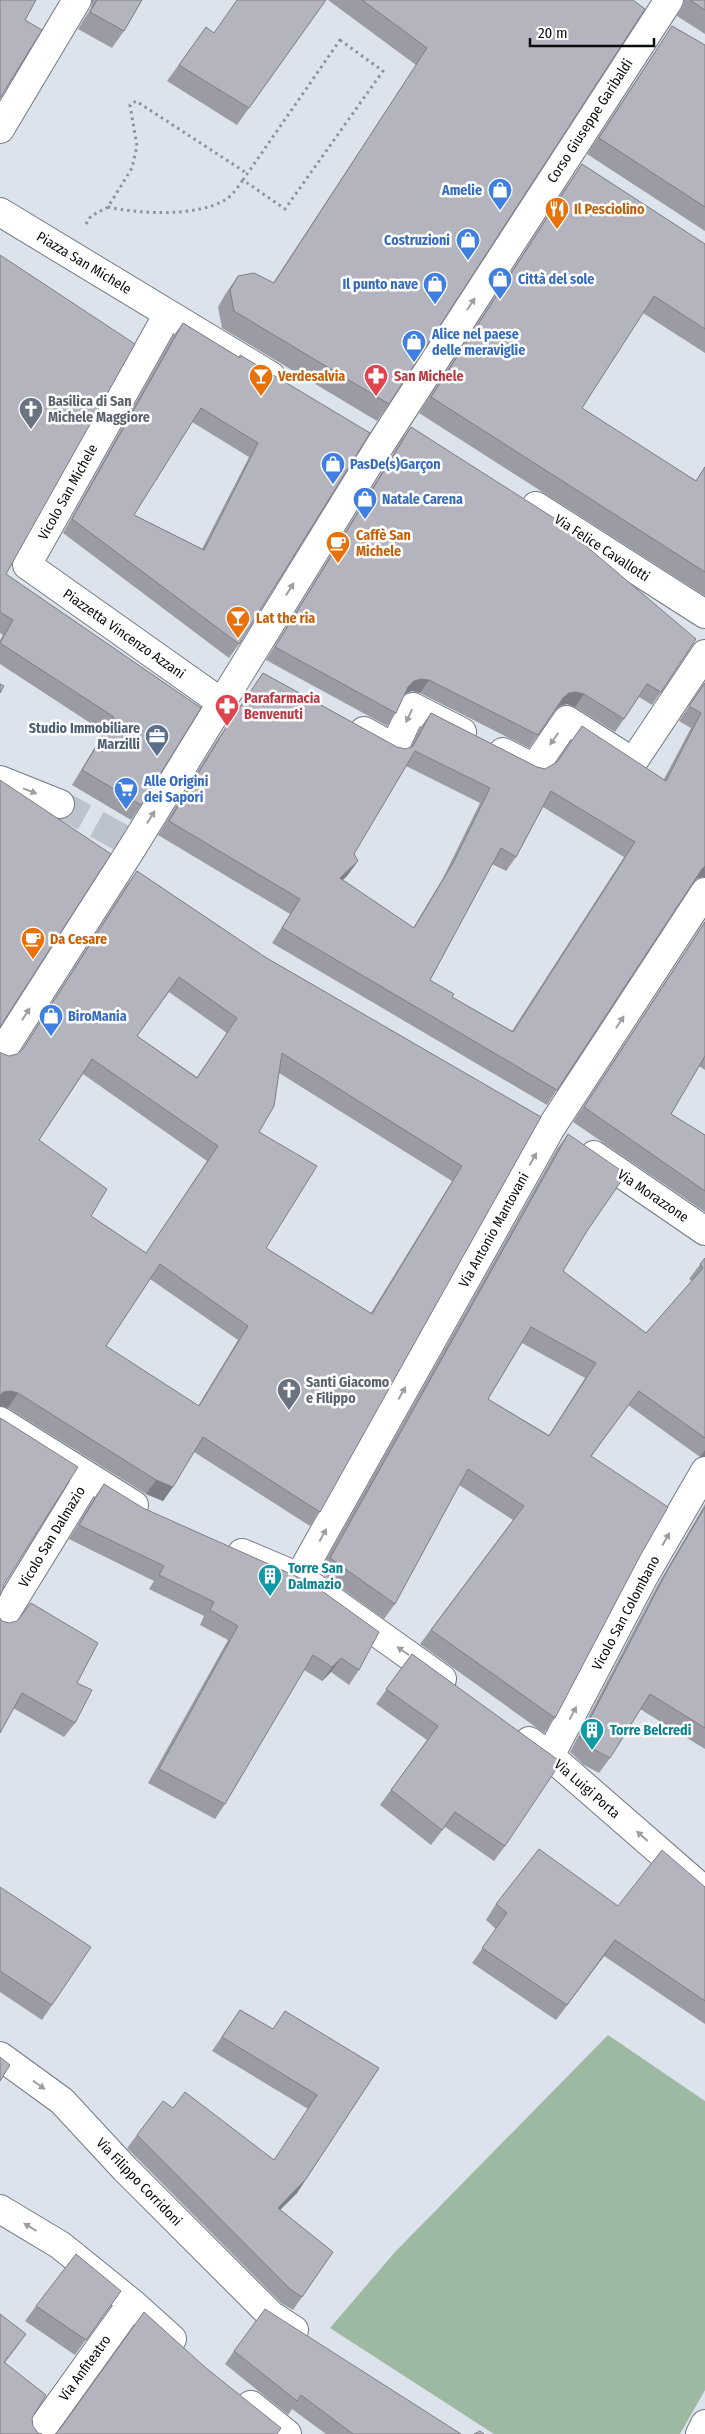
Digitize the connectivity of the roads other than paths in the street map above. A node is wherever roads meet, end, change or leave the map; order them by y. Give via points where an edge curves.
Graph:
1 (77, 0) edge
2 (654, 10) edge
3 (680, 37) edge
4 (0, 129) edge
5 (566, 159) junction
6 (590, 175) edge
7 (0, 212) edge
8 (168, 314) junction
9 (296, 391) edge
10 (398, 418) junction
11 (356, 426) edge
12 (423, 434) edge
13 (382, 442) junction
14 (514, 492) edge
15 (27, 565) joint
16 (705, 614) edge
17 (705, 654) edge
18 (243, 665) junction
19 (268, 678) edge
20 (222, 703) junction
21 (344, 720) edge
22 (0, 780) edge
23 (60, 804) tunnel mouth
24 (126, 849) junction
25 (147, 880) edge
26 (705, 892) edge
27 (0, 1055) edge
28 (543, 1121) junction
29 (705, 1231) edge
30 (0, 1421) edge
31 (705, 1471) edge
32 (89, 1476) junction
33 (156, 1516) edge
34 (219, 1543) edge
35 (299, 1577) junction
36 (0, 1622) edge
37 (461, 1692) edge
38 (510, 1727) edge
39 (550, 1756) junction
40 (705, 1891) edge
41 (0, 2056) edge
42 (0, 2209) edge
43 (132, 2303) junction
44 (312, 2341) edge
45 (193, 2358) edge
46 (229, 2388) edge
47 (705, 2424) edge
48 (38, 2434) edge
49 (287, 2434) edge
50 (700, 2434) edge

1 - 4 street
2 - 3 street
2 - 5 street, Corso Giuseppe Garibaldi
5 - 6 street
10 -> 5 street, Corso Giuseppe Garibaldi
7 - 8 street, Piazza San Michele
8 - 9 street, Piazza San Michele
8 - 15 street, Vicolo San Michele
10 - 12 street
10 - 13 street, Corso Giuseppe Garibaldi
11 - 13 street
18 -> 13 street, Corso Giuseppe Garibaldi
14 - 16 street, Via Felice Cavallotti
15 - 20 street, Piazzetta Vincenzo Azzani
17 -> 21 street via 632,762 567,720 534,768 413,707 394,748
18 - 19 street
18 - 20 street, Corso Giuseppe Garibaldi
24 -> 20 street, Corso Giuseppe Garibaldi
22 -> 23 street
24 - 25 street
27 -> 24 street, Corso Giuseppe Garibaldi
28 -> 26 street, Via Antonio Mantovani
28 - 29 street, Via Morazzone
35 -> 28 street, Via Antonio Mantovani
30 - 32 street
39 -> 31 street, Vicolo San Colombano via 643,1578
32 - 33 street
32 - 36 street, Vicolo San Dalmazio
34 - 35 street
37 -> 35 street
38 - 39 street, Via Luigi Porta
40 -> 39 street, Via Luigi Porta
41 -> 44 street, Via Filippo Corridoni via 62,2101 271,2315
43 -> 42 street via 60,2245
43 - 45 street
43 - 48 street, Via Anfiteatro
46 - 49 street
47 - 50 street

